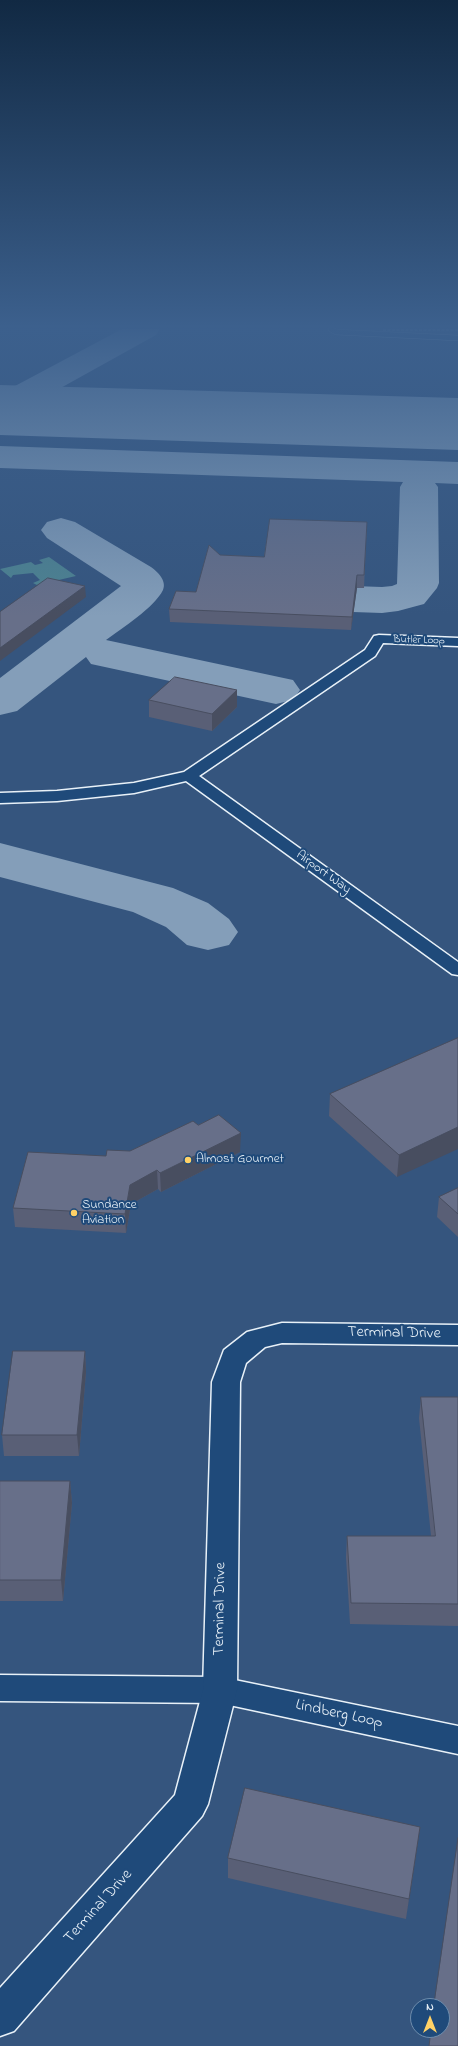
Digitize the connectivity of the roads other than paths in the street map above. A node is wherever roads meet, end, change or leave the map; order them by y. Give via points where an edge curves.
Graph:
1 (458, 642) edge
2 (189, 776) junction
3 (0, 798) edge
4 (458, 970) edge
5 (458, 1335) edge
6 (0, 1688) edge
7 (220, 1690) junction
8 (458, 1740) edge
9 (0, 2017) edge

1 - 2 street, Butler Loop via 380,639 370,653
2 - 3 street via 134,788 57,796
2 - 4 street, Airport Way
5 - 7 street, Terminal Drive via 282,1333 257,1339 234,1357 226,1382
6 - 7 street, Lindberg Loop
7 - 8 street, Lindberg Loop
7 - 9 street, Terminal Drive via 190,1804

